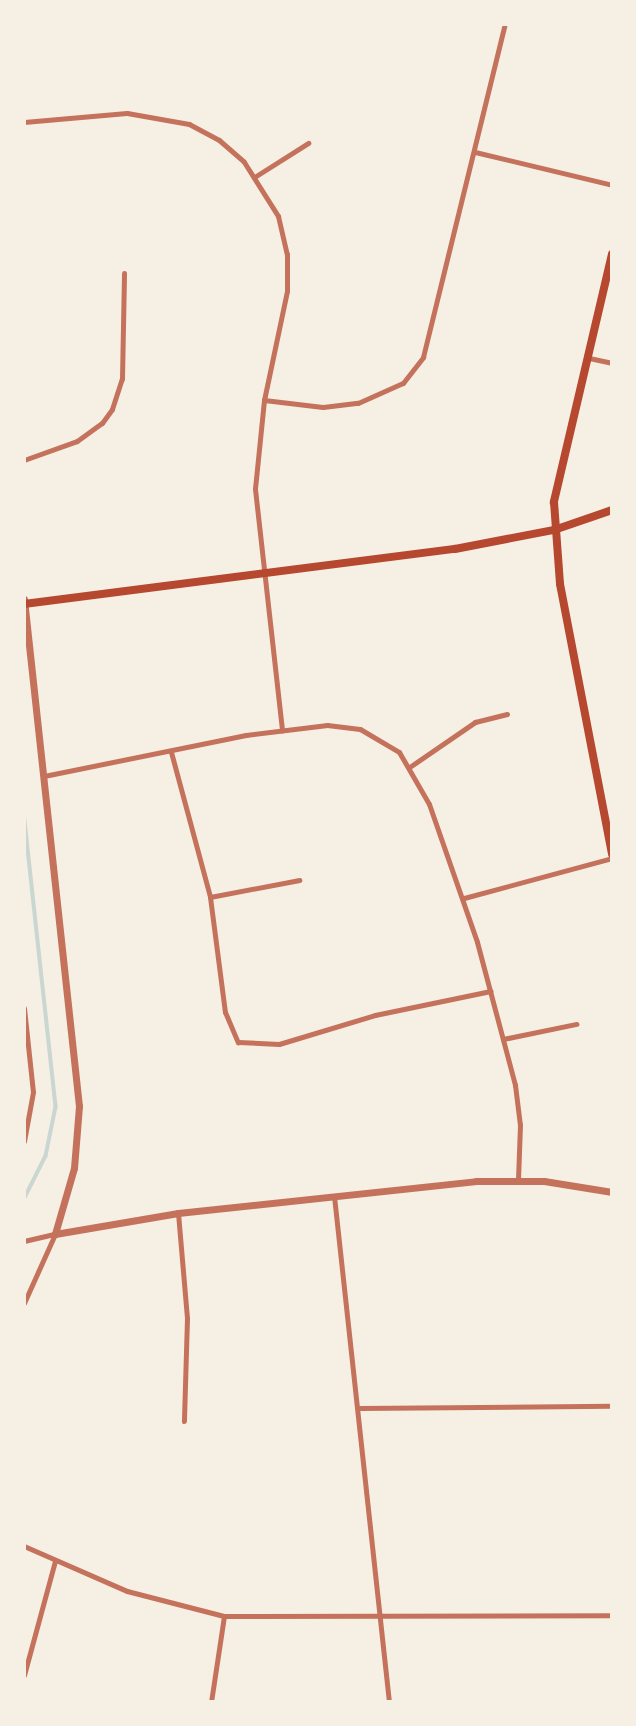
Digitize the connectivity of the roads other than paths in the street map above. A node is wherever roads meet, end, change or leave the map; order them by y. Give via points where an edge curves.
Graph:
1 (505, 24) edge
2 (24, 122) edge
3 (308, 143) dead end
4 (475, 152) junction
5 (256, 176) junction
6 (611, 185) edge
7 (611, 254) edge
8 (124, 273) dead end
9 (589, 358) junction
10 (611, 363) edge
11 (264, 400) junction
12 (24, 460) edge
13 (611, 510) edge
14 (554, 530) junction
15 (263, 573) junction
16 (25, 602) edge
17 (507, 714) dead end
18 (282, 730) junction
19 (171, 752) junction
20 (411, 766) junction
21 (44, 776) junction
22 (611, 856) edge
23 (299, 880) dead end
24 (210, 897) junction
25 (464, 898) junction
26 (491, 991) junction
27 (24, 1008) edge
28 (576, 1024) dead end
29 (503, 1040) junction
30 (24, 1141) edge
31 (518, 1179) junction
32 (611, 1192) edge
33 (334, 1196) junction
34 (178, 1213) junction
35 (55, 1234) junction
36 (24, 1241) edge
37 (24, 1303) edge
38 (611, 1406) edge
39 (360, 1408) junction
40 (184, 1421) dead end
41 (24, 1546) edge
42 (55, 1561) junction
43 (611, 1615) edge
44 (224, 1616) junction
45 (382, 1618) junction
46 (24, 1675) edge
47 (211, 1702) edge
48 (389, 1702) edge

1 - 4 street
2 - 5 street via 111,113 158,115 189,124 219,141
3 - 5 street
4 - 6 street
4 - 11 street via 429,341 414,372 389,392 358,403 323,407
5 - 11 street via 278,216 288,274
7 - 9 main road
8 - 12 street via 122,379 111,409 102,423 77,441
9 - 10 street
9 - 14 main road via 560,471
11 - 15 street via 255,489
13 - 14 main road
14 - 15 main road via 455,550
14 - 22 main road
15 - 16 main road
15 - 18 street
16 - 21 street
17 - 20 street via 475,722
18 - 19 street
18 - 20 street via 327,725 360,729 385,741
19 - 21 street
19 - 24 street
20 - 25 street
21 - 35 street via 79,1123 74,1168
22 - 25 street
23 - 24 street
24 - 26 street via 225,1012 238,1042 279,1044 375,1015
25 - 26 street
26 - 29 street
27 - 30 street via 33,1092
28 - 29 street
29 - 31 street via 518,1105
31 - 32 street
31 - 33 street
33 - 34 street
33 - 39 street
34 - 35 street
34 - 40 street via 187,1318
35 - 36 street
35 - 37 street
38 - 39 street
39 - 45 street
41 - 42 street
42 - 44 street via 160,1602
42 - 46 street
43 - 45 street
44 - 45 street
44 - 47 street
45 - 48 street

